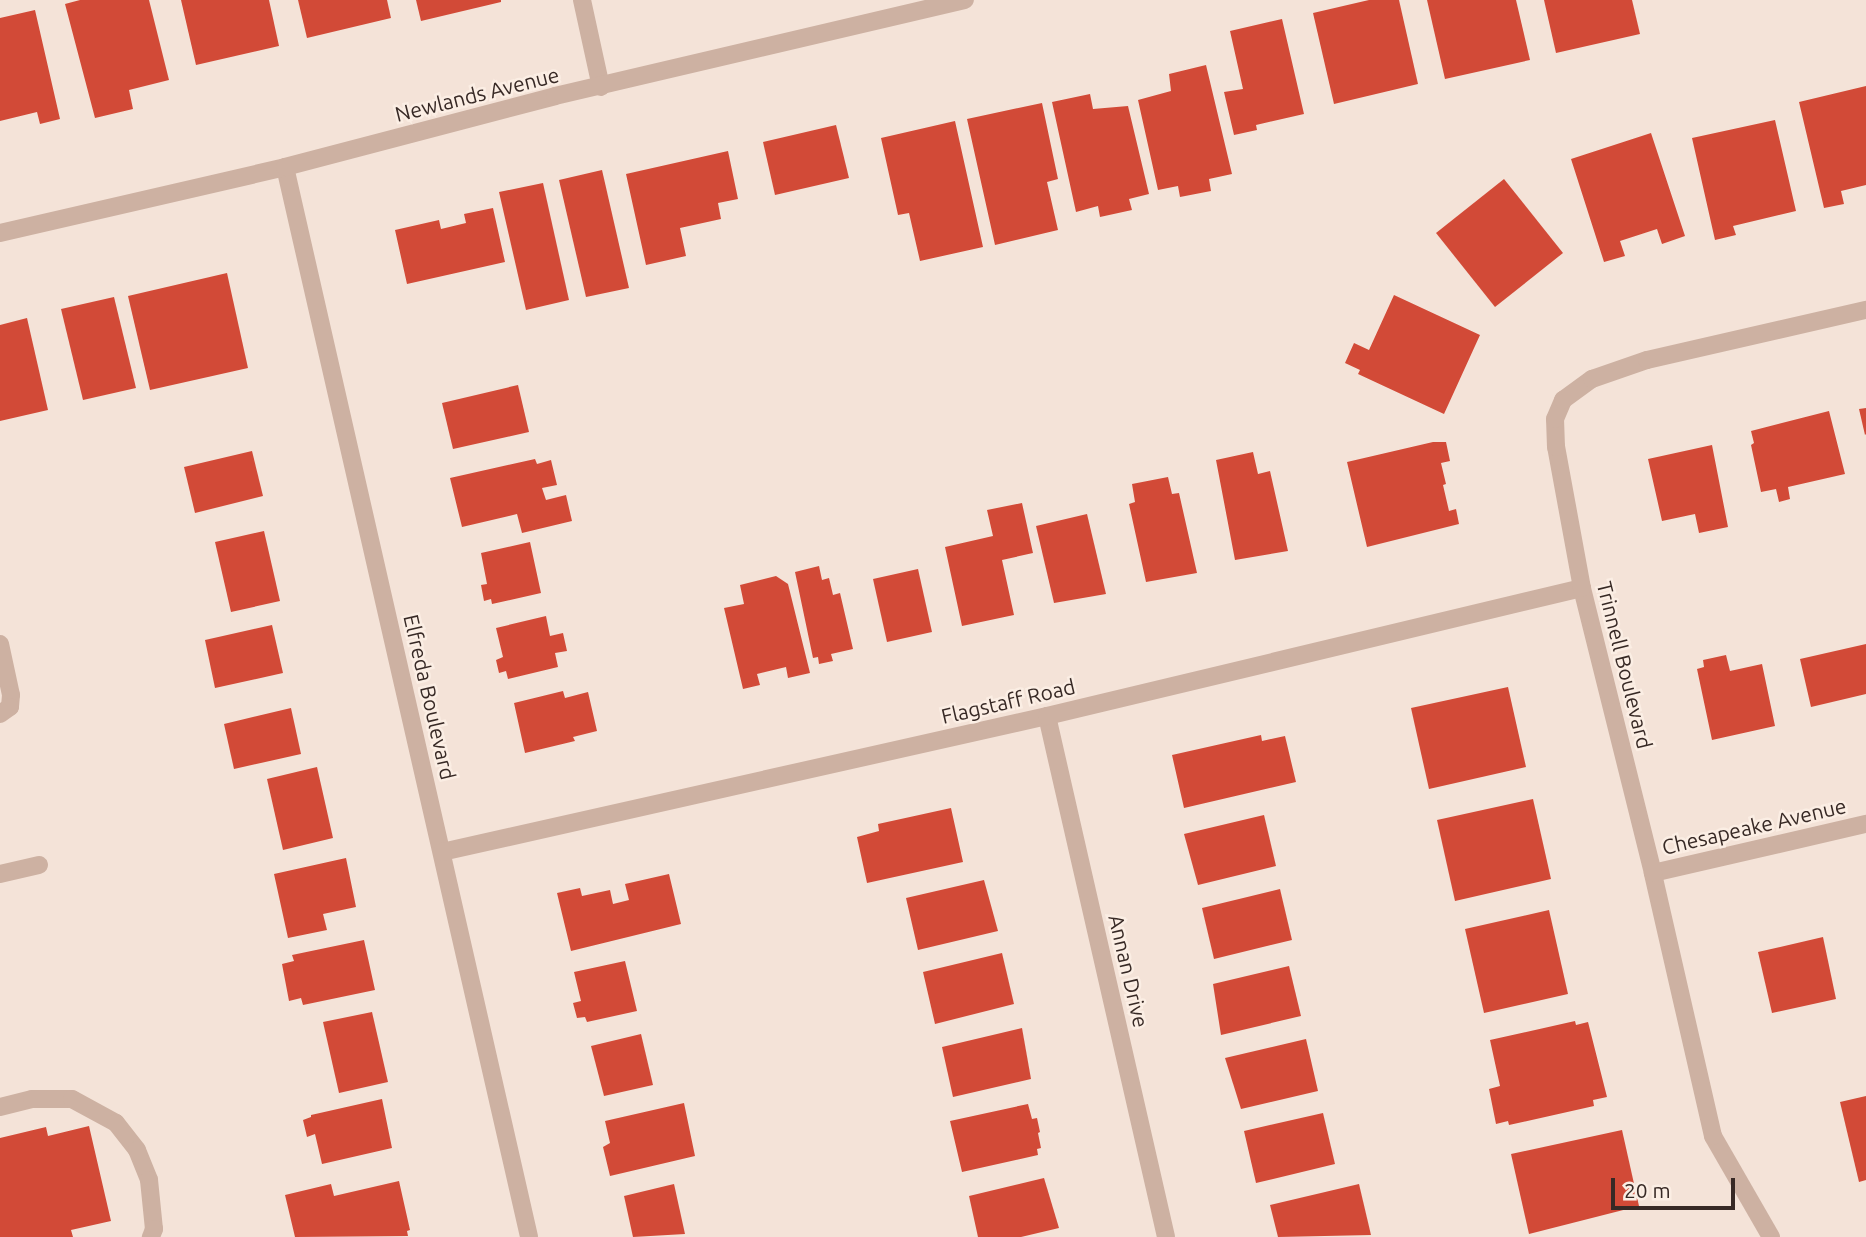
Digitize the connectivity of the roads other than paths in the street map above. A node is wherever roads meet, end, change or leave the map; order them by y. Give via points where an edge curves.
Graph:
1 (582, 0) edge
2 (965, 0) edge
3 (601, 87) junction
4 (285, 167) junction
5 (0, 233) edge
6 (1866, 310) edge
7 (1582, 588) junction
8 (0, 644) edge
9 (0, 714) edge
10 (1048, 716) junction
11 (1866, 824) edge
12 (442, 852) junction
13 (39, 865) dead end
14 (1653, 873) junction
15 (0, 874) edge
16 (0, 1107) edge
17 (151, 1237) edge
18 (529, 1237) edge
19 (1166, 1237) edge
20 (1772, 1237) edge

1 - 3 street
2 - 3 street, Newlands Avenue
3 - 4 street, Newlands Avenue
4 - 5 street, Newlands Avenue
4 - 12 street, Elfreda Boulevard
6 - 7 street, Trinnell Boulevard via 1647,360 1591,379 1563,400 1555,419 1556,447
7 - 10 street, Flagstaff Road
7 - 14 street, Trinnell Boulevard
8 - 9 street via 11,695 10,707
10 - 12 street, Flagstaff Road
10 - 19 street, Annan Drive
11 - 14 street, Chesapeake Avenue
12 - 18 street, Elfreda Boulevard
13 - 15 street
14 - 20 street, Trinnell Boulevard via 1713,1136
16 - 17 street via 32,1099 72,1099 116,1123 137,1150 149,1180

